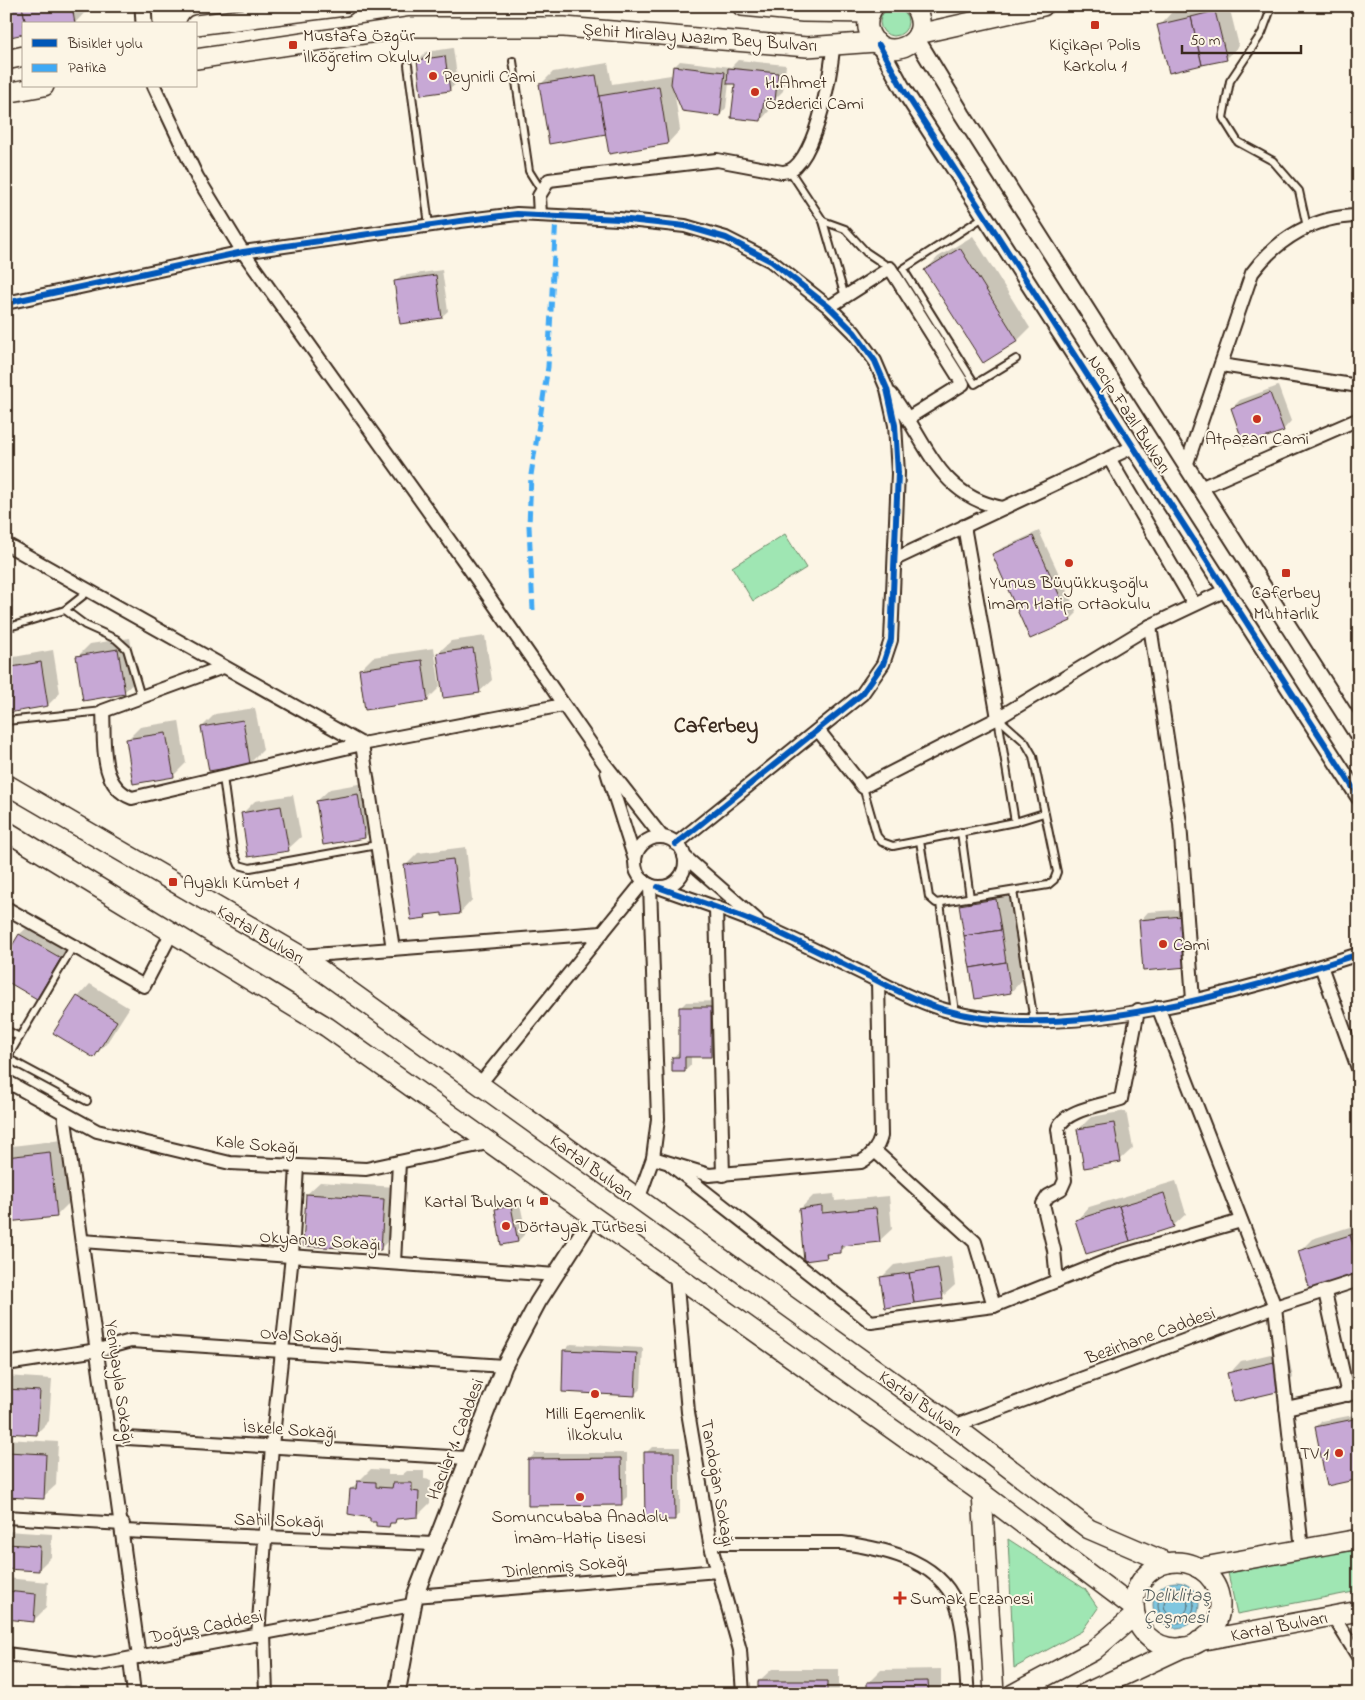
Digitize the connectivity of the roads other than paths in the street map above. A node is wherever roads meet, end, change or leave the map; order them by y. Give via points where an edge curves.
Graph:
1 (143, 6) edge
2 (344, 6) edge
3 (915, 6) edge
4 (1042, 6) edge
5 (1272, 6) edge
6 (750, 7) edge
7 (309, 8) edge
8 (872, 8) edge
9 (144, 22) edge
10 (198, 25) edge
11 (917, 36) junction
12 (878, 44) junction
13 (833, 46) junction
14 (22, 56) edge
15 (198, 59) edge
16 (6, 60) edge
17 (513, 61) dead end
18 (408, 66) dead end
19 (34, 88) edge
20 (155, 88) edge
21 (6, 94) edge
22 (790, 171) junction
23 (541, 190) junction
24 (540, 215) junction
25 (985, 216) junction
26 (1359, 216) edge
27 (823, 221) junction
28 (429, 225) junction
29 (1307, 227) junction
30 (243, 252) junction
31 (890, 268) junction
32 (845, 296) junction
33 (6, 303) edge
34 (830, 306) junction
35 (1016, 358) dead end
36 (1221, 365) junction
37 (1359, 386) edge
38 (887, 389) junction
39 (908, 418) junction
40 (1359, 419) edge
41 (1133, 447) junction
42 (1110, 458) junction
43 (1186, 466) junction
44 (1200, 488) junction
45 (1003, 508) junction
46 (964, 526) junction
47 (6, 544) edge
48 (895, 559) junction
49 (89, 591) junction
50 (1224, 591) junction
51 (1194, 604) junction
52 (65, 610) junction
53 (1150, 626) junction
54 (6, 628) edge
55 (223, 667) junction
56 (141, 697) junction
57 (563, 705) junction
58 (103, 711) junction
59 (998, 718) junction
60 (6, 721) edge
61 (818, 730) junction
62 (1359, 737) edge
63 (362, 744) junction
64 (604, 763) junction
65 (222, 777) junction
66 (6, 784) edge
67 (863, 786) junction
68 (1359, 797) edge
69 (1044, 813) junction
70 (1016, 822) junction
71 (6, 831) edge
72 (961, 832) junction
73 (662, 838) junction
74 (920, 841) junction
75 (676, 844) junction
76 (377, 845) junction
77 (684, 856) junction
78 (635, 860) junction
79 (651, 884) junction
80 (1013, 891) junction
81 (970, 898) junction
82 (940, 903) junction
83 (6, 908) edge
84 (716, 908) junction
85 (762, 925) junction
86 (602, 933) junction
87 (171, 934) junction
88 (74, 945) junction
89 (393, 949) junction
90 (1359, 954) edge
91 (301, 956) junction
92 (1321, 966) junction
93 (878, 981) junction
94 (1193, 1000) junction
95 (1158, 1007) junction
96 (1138, 1010) junction
97 (954, 1012) junction
98 (1034, 1020) junction
99 (6, 1030) edge
100 (19, 1037) junction
101 (7, 1059) edge
102 (1359, 1071) edge
103 (8, 1085) edge
104 (479, 1085) junction
105 (87, 1101) dead end
106 (64, 1113) junction
107 (488, 1143) junction
108 (875, 1150) junction
109 (652, 1158) junction
110 (399, 1162) junction
111 (671, 1165) junction
112 (297, 1166) junction
113 (723, 1175) junction
114 (638, 1200) junction
115 (594, 1216) junction
116 (1241, 1221) junction
117 (82, 1241) junction
118 (292, 1256) junction
119 (394, 1263) junction
120 (556, 1275) junction
121 (676, 1276) junction
122 (1359, 1280) edge
123 (1057, 1281) junction
124 (1325, 1292) junction
125 (994, 1306) junction
126 (1275, 1307) junction
127 (98, 1350) junction
128 (283, 1351) junction
129 (6, 1364) edge
130 (504, 1366) junction
131 (1353, 1394) edge
132 (1286, 1408) junction
133 (954, 1426) junction
134 (110, 1437) junction
135 (272, 1446) junction
136 (467, 1458) junction
137 (982, 1494) junction
138 (6, 1517) edge
139 (123, 1528) junction
140 (265, 1537) junction
141 (1359, 1539) edge
142 (710, 1542) junction
143 (434, 1544) junction
144 (1302, 1549) junction
145 (1168, 1563) junction
146 (1198, 1568) junction
147 (718, 1571) junction
148 (414, 1600) junction
149 (1359, 1611) edge
150 (1134, 1612) junction
151 (1333, 1616) junction
152 (261, 1634) junction
153 (1192, 1644) junction
154 (6, 1654) edge
155 (134, 1658) junction
156 (1359, 1658) edge
157 (990, 1693) edge
158 (134, 1694) edge
159 (266, 1694) edge
160 (397, 1694) edge
161 (743, 1694) edge
162 (968, 1694) edge
163 (1013, 1694) edge
164 (1084, 1694) edge

1 - 9 street
2 - 7 main road
3 - 11 main road via 921,22
4 - 11 main road
5 - 29 lane via 1262,33 1230,81 1223,118 1238,142 1273,160 1299,192
6 - 8 main road, Şehit Miralay Nazım Bey Bulvarı via 803,12
7 - 10 main road
8 - 12 main road via 869,32
11 - 12 main road, Şehit Miralay Nazım Bey Bulvarı via 903,48
11 - 43 street, Necip Fazıl Bulvarı via 967,122
12 - 13 main road, Şehit Miralay Nazım Bey Bulvarı
12 - 25 street, Necip Fazıl Bulvarı via 903,89
13 - 15 main road, Şehit Miralay Nazım Bey Bulvarı via 564,27 410,27
13 - 22 street via 830,81 823,109 808,146
14 - 16 main road
17 - 23 lane via 529,171
18 - 28 lane
19 - 21 main road
20 - 30 street via 197,177
22 - 23 street via 717,160 549,180
22 - 27 lane
23 - 24 street via 538,202
24 - 28 street via 517,214
24 - 34 street via 664,222 706,231 749,248 771,261
25 - 35 lane via 903,270 975,384
25 - 41 street, Necip Fazıl Bulvarı
26 - 29 street via 1336,218
27 - 31 lane via 845,229 866,252
27 - 32 lane
28 - 30 street
29 - 36 street via 1280,243 1252,273
30 - 33 street
30 - 57 street
31 - 32 street
31 - 39 street via 963,384
32 - 34 street
34 - 38 street via 865,346
36 - 37 street
36 - 43 street
38 - 39 street
38 - 48 street via 897,447
39 - 45 street via 933,462 949,482 977,501
40 - 44 street
41 - 42 street
41 - 50 street, Necip Fazıl Bulvarı
42 - 45 street
42 - 51 street
43 - 44 street, Necip Fazıl Bulvarı
44 - 62 street, Necip Fazıl Bulvarı
45 - 46 street
46 - 48 street
46 - 59 street
47 - 49 street
48 - 61 street via 892,628 883,664 862,694
49 - 52 lane
49 - 55 street
50 - 51 street
50 - 68 street, Necip Fazıl Bulvarı
51 - 53 street
52 - 54 lane
52 - 56 lane via 85,625 116,639 127,650
53 - 59 street
53 - 94 street via 1180,823
55 - 56 street
55 - 63 street
56 - 58 street
57 - 63 street
57 - 64 street
58 - 60 lane
58 - 65 street via 109,778 124,796 132,798
59 - 67 street
59 - 69 lane via 1025,742 1032,756
59 - 70 lane
61 - 67 street
61 - 75 street
63 - 65 street
63 - 76 street
64 - 73 street
64 - 78 street
65 - 76 lane via 233,851 239,865 250,868
66 - 91 main road, Kartal Bulvarı
67 - 74 lane via 879,840 893,846
69 - 70 lane
69 - 80 lane via 1056,876 1048,885
70 - 72 lane
71 - 87 main road
72 - 74 lane
72 - 81 lane
73 - 75 street
73 - 78 street via 647,841 637,852
74 - 82 lane via 929,897
75 - 77 street
76 - 89 street
77 - 79 street via 685,864 679,878 666,886
77 - 85 street
78 - 79 street via 639,875
79 - 84 street
79 - 86 street
79 - 109 street via 659,1101
80 - 81 lane
80 - 98 lane
81 - 82 lane
82 - 97 lane
83 - 88 street
84 - 85 street
84 - 113 street
85 - 93 street
86 - 89 street
86 - 104 street
87 - 88 street via 144,986
87 - 107 main road via 327,1027
88 - 100 lane
89 - 91 street
90 - 92 street
91 - 104 main road, Kartal Bulvarı
92 - 94 street
92 - 102 street
93 - 97 street via 922,1003
93 - 108 street via 881,1129
94 - 95 street
95 - 96 street
95 - 116 street
96 - 98 street via 1094,1017
96 - 123 street via 1121,1099 1069,1115 1059,1124 1065,1180 1061,1189 1048,1196 1043,1204 1054,1250
97 - 98 street via 1003,1020
99 - 100 lane
100 - 101 lane
101 - 105 lane
103 - 106 street, Kale Sokağı
104 - 114 main road, Kartal Bulvarı
106 - 112 street, Kale Sokağı via 97,1131 230,1163
106 - 117 street, Yeniyayla Sokağı
107 - 110 street, Kale Sokağı
107 - 115 main road
108 - 113 street via 861,1162
108 - 125 street via 975,1242
109 - 111 street
109 - 114 street
110 - 112 street, Kale Sokağı via 366,1169
110 - 119 street
111 - 113 street via 709,1175
111 - 125 street via 871,1322
112 - 118 street
114 - 133 main road, Kartal Bulvarı
115 - 120 street, Hacılar 1. Caddesi
115 - 121 main road
116 - 123 street via 1119,1256
116 - 126 street
117 - 118 street, Okyanus Sokağı
117 - 127 street, Yeniyayla Sokağı
118 - 119 street, Okyanus Sokağı
118 - 128 street
119 - 120 street, Okyanus Sokağı
120 - 130 street, Hacılar 1. Caddesi
121 - 137 main road
121 - 142 street, Tandoğan Sokağı via 688,1412
122 - 124 street, Bezirhane Caddesi
123 - 125 street
124 - 126 street, Bezirhane Caddesi
124 - 131 street
126 - 132 street
126 - 133 street, Bezirhane Caddesi
127 - 128 street, Ova Sokağı via 131,1341
127 - 129 street, Ova Sokağı
127 - 134 street, Yeniyayla Sokağı
128 - 130 street, Ova Sokağı
128 - 135 street
130 - 136 street, Hacılar 1. Caddesi
131 - 132 street
132 - 144 street
133 - 145 main road, Kartal Bulvarı via 1089,1529
134 - 135 street, İskele Sokağı
134 - 139 street, Yeniyayla Sokağı
135 - 136 street, İskele Sokağı
135 - 140 street
136 - 143 street, Hacılar 1. Caddesi
137 - 150 main road
137 - 157 main road
138 - 139 street, Sahil Sokağı
139 - 140 street, Sahil Sokağı
139 - 155 street, Yeniyayla Sokağı
140 - 143 street, Sahil Sokağı
140 - 152 street
141 - 144 main road
142 - 147 street, Tandoğan Sokağı
142 - 162 street via 860,1545 895,1554 931,1571 946,1586 960,1615
143 - 148 street, Hacılar 1. Caddesi
144 - 146 main road
145 - 146 main road via 1184,1563
145 - 150 main road via 1150,1571 1142,1579 1137,1588
146 - 153 main road via 1213,1582 1219,1602 1211,1631
147 - 148 street, Dinlenmiş Sokağı
147 - 161 street, Tandoğan Sokağı via 740,1650
148 - 152 street, Doğuş Caddesi
148 - 160 street, Hacılar 1. Caddesi
149 - 151 main road, Kartal Bulvarı
150 - 153 main road via 1140,1627 1155,1642 1174,1648
150 - 163 main road via 1093,1651
151 - 153 main road, Kartal Bulvarı
151 - 156 street
152 - 155 street, Doğuş Caddesi
152 - 159 street
153 - 164 main road
154 - 155 street, Doğuş Caddesi via 95,1666
155 - 158 street, Yeniyayla Sokağı

